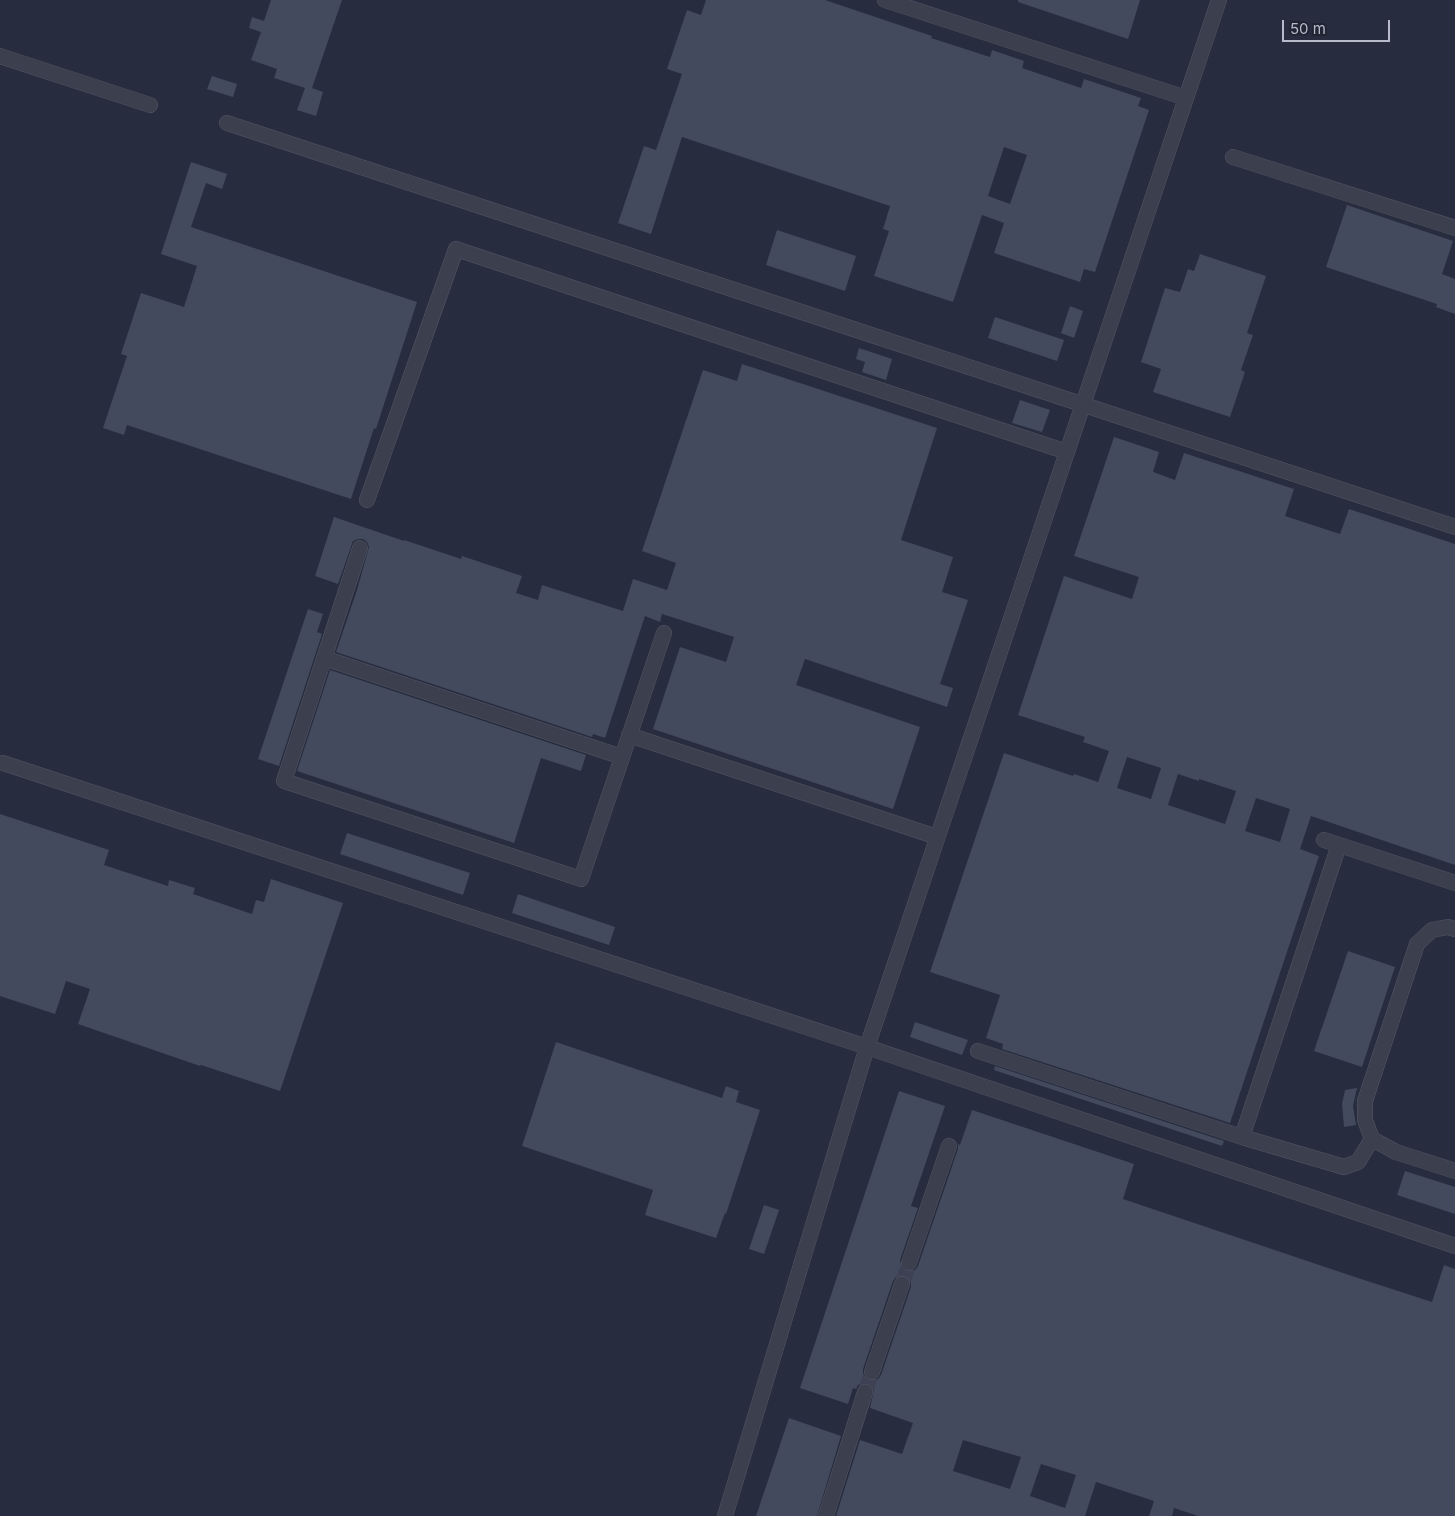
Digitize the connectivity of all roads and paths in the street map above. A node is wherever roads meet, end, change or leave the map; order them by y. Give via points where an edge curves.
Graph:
1 (885, 0) edge
2 (1220, 0) edge
3 (0, 56) edge
4 (1186, 98) junction
5 (150, 105) dead end
6 (228, 123) dead end
7 (1233, 157) dead end
8 (1455, 228) edge
9 (1083, 403) junction
10 (1067, 452) junction
11 (367, 500) dead end
12 (1455, 527) edge
13 (360, 548) dead end
14 (664, 633) dead end
15 (324, 658) junction
16 (630, 735) junction
17 (622, 757) junction
18 (3, 763) dead end
19 (938, 837) junction
20 (1324, 840) dead end
21 (1339, 845) junction
22 (1455, 883) edge
23 (1455, 929) edge
24 (867, 1047) junction
25 (978, 1051) dead end
26 (1242, 1137) junction
27 (1372, 1140) junction
28 (949, 1146) dead end
29 (1455, 1172) edge
30 (1455, 1246) edge
31 (908, 1263) tunnel mouth
32 (902, 1284) tunnel mouth
33 (872, 1372) tunnel mouth
34 (865, 1392) tunnel mouth
35 (725, 1516) edge
36 (826, 1516) edge

1 - 4 lane
2 - 4 lane
3 - 5 lane
4 - 9 lane
6 - 9 lane
7 - 8 lane
9 - 10 lane
9 - 12 lane
10 - 11 lane via 456,249
10 - 19 lane
13 - 15 lane
14 - 16 lane
15 - 17 lane
15 - 17 lane via 284,780 562,873 581,879
16 - 17 lane
16 - 19 lane
18 - 24 lane
19 - 24 lane
20 - 21 lane
21 - 22 lane
21 - 26 lane
23 - 27 lane via 1432,930 1417,944 1365,1101 1365,1120
24 - 30 lane
24 - 35 lane
25 - 26 lane
26 - 27 lane via 1344,1167 1358,1162
27 - 29 lane via 1396,1152
28 - 31 lane
32 - 33 lane
34 - 36 lane

